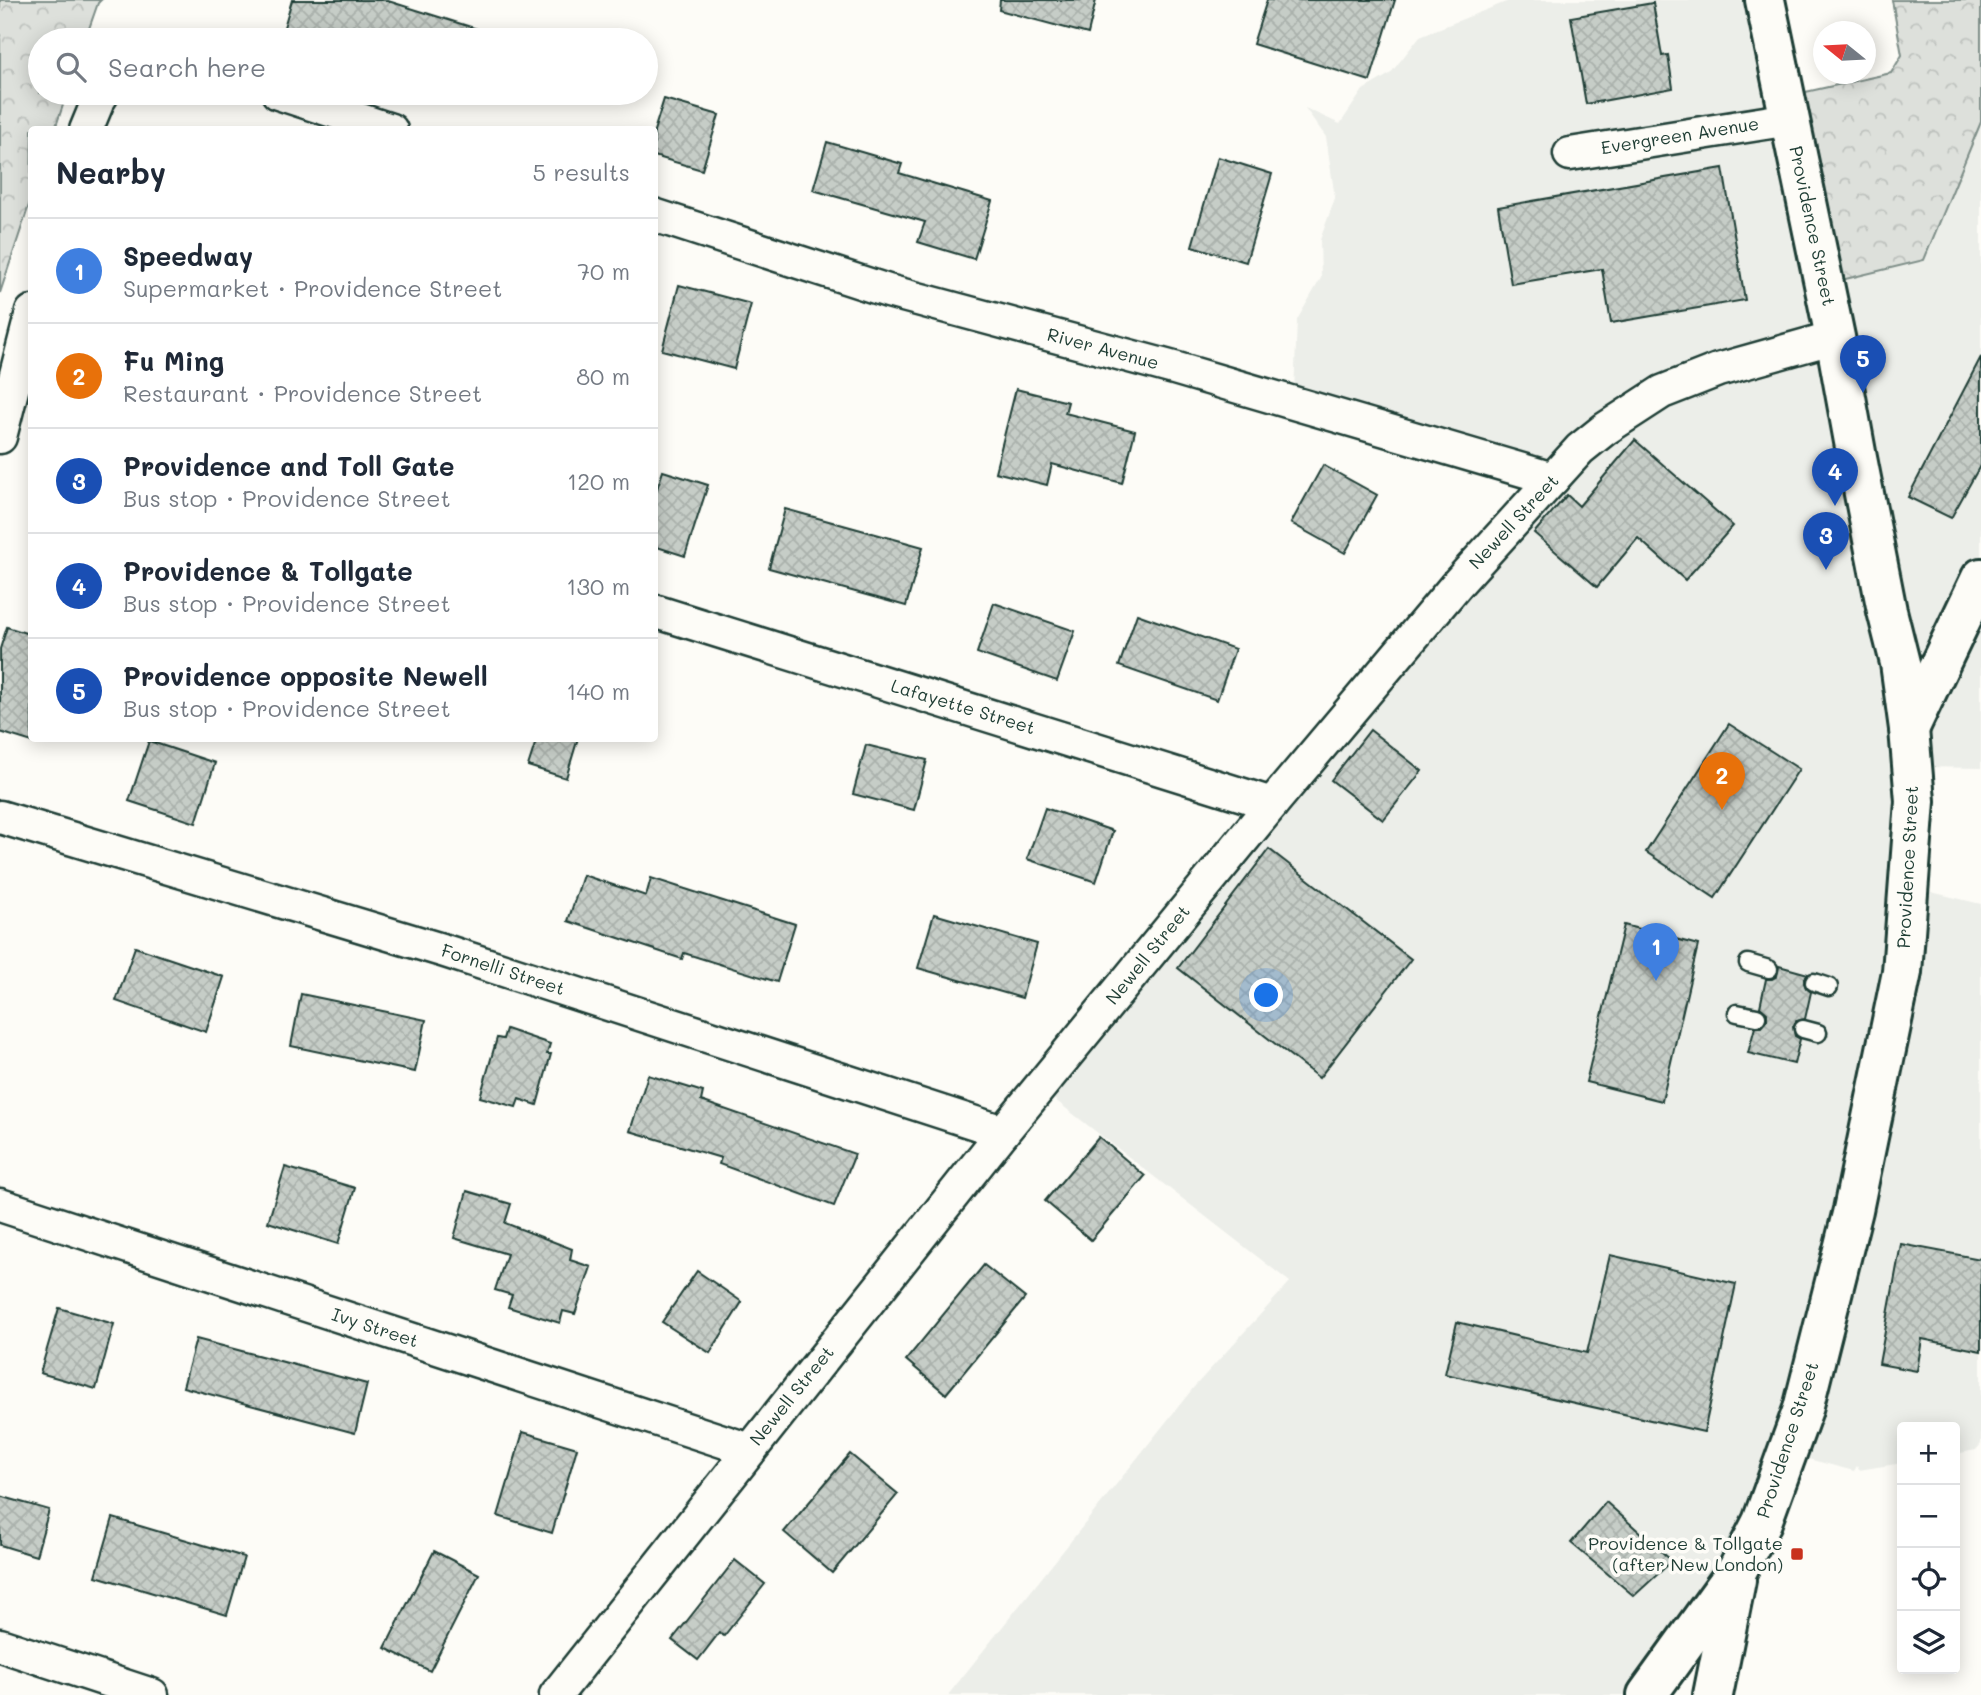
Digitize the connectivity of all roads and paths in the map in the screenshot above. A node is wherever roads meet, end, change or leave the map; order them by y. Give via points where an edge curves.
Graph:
1 (1765, 0) edge
2 (96, 105) edge
3 (315, 105) edge
4 (1790, 119) junction
5 (88, 126) edge
6 (379, 126) edge
7 (1570, 154) dead end
8 (658, 216) edge
9 (28, 335) edge
10 (1836, 337) junction
11 (12, 426) edge
12 (1553, 479) junction
13 (1981, 578) edge
14 (658, 612) edge
15 (1909, 729) junction
16 (1272, 804) junction
17 (0, 817) edge
18 (1748, 963) dead end
19 (1769, 969) dead end
20 (1737, 1013) dead end
21 (1757, 1017) dead end
22 (1003, 1132) junction
23 (0, 1205) edge
24 (750, 1450) junction
25 (1738, 1569) junction
26 (0, 1646) edge
27 (152, 1695) edge
28 (556, 1695) edge
29 (1647, 1695) edge
30 (1713, 1695) edge

1 - 4 main road, Providence Street
2 - 5 street
3 - 6 street
4 - 7 street, Evergreen Avenue
4 - 10 main road, Providence Street
8 - 12 street, River Avenue via 888,291 1174,368
9 - 11 street
10 - 12 street, Newell Street via 1718,370 1662,392 1605,429
10 - 15 main road, Providence Street
12 - 16 street, Newell Street via 1458,583
13 - 15 main road
14 - 16 street, Lafayette Street
15 - 25 main road, Providence Street via 1915,801 1902,972 1853,1210 1802,1409 1762,1522
16 - 22 street, Newell Street
17 - 22 street, Fornelli Street via 445,951
18 - 19 lane
20 - 21 lane
22 - 24 street, Newell Street
23 - 24 street, Ivy Street
24 - 28 street, Newell Street
25 - 29 main road, Providence Street
25 - 30 main road
26 - 27 street

